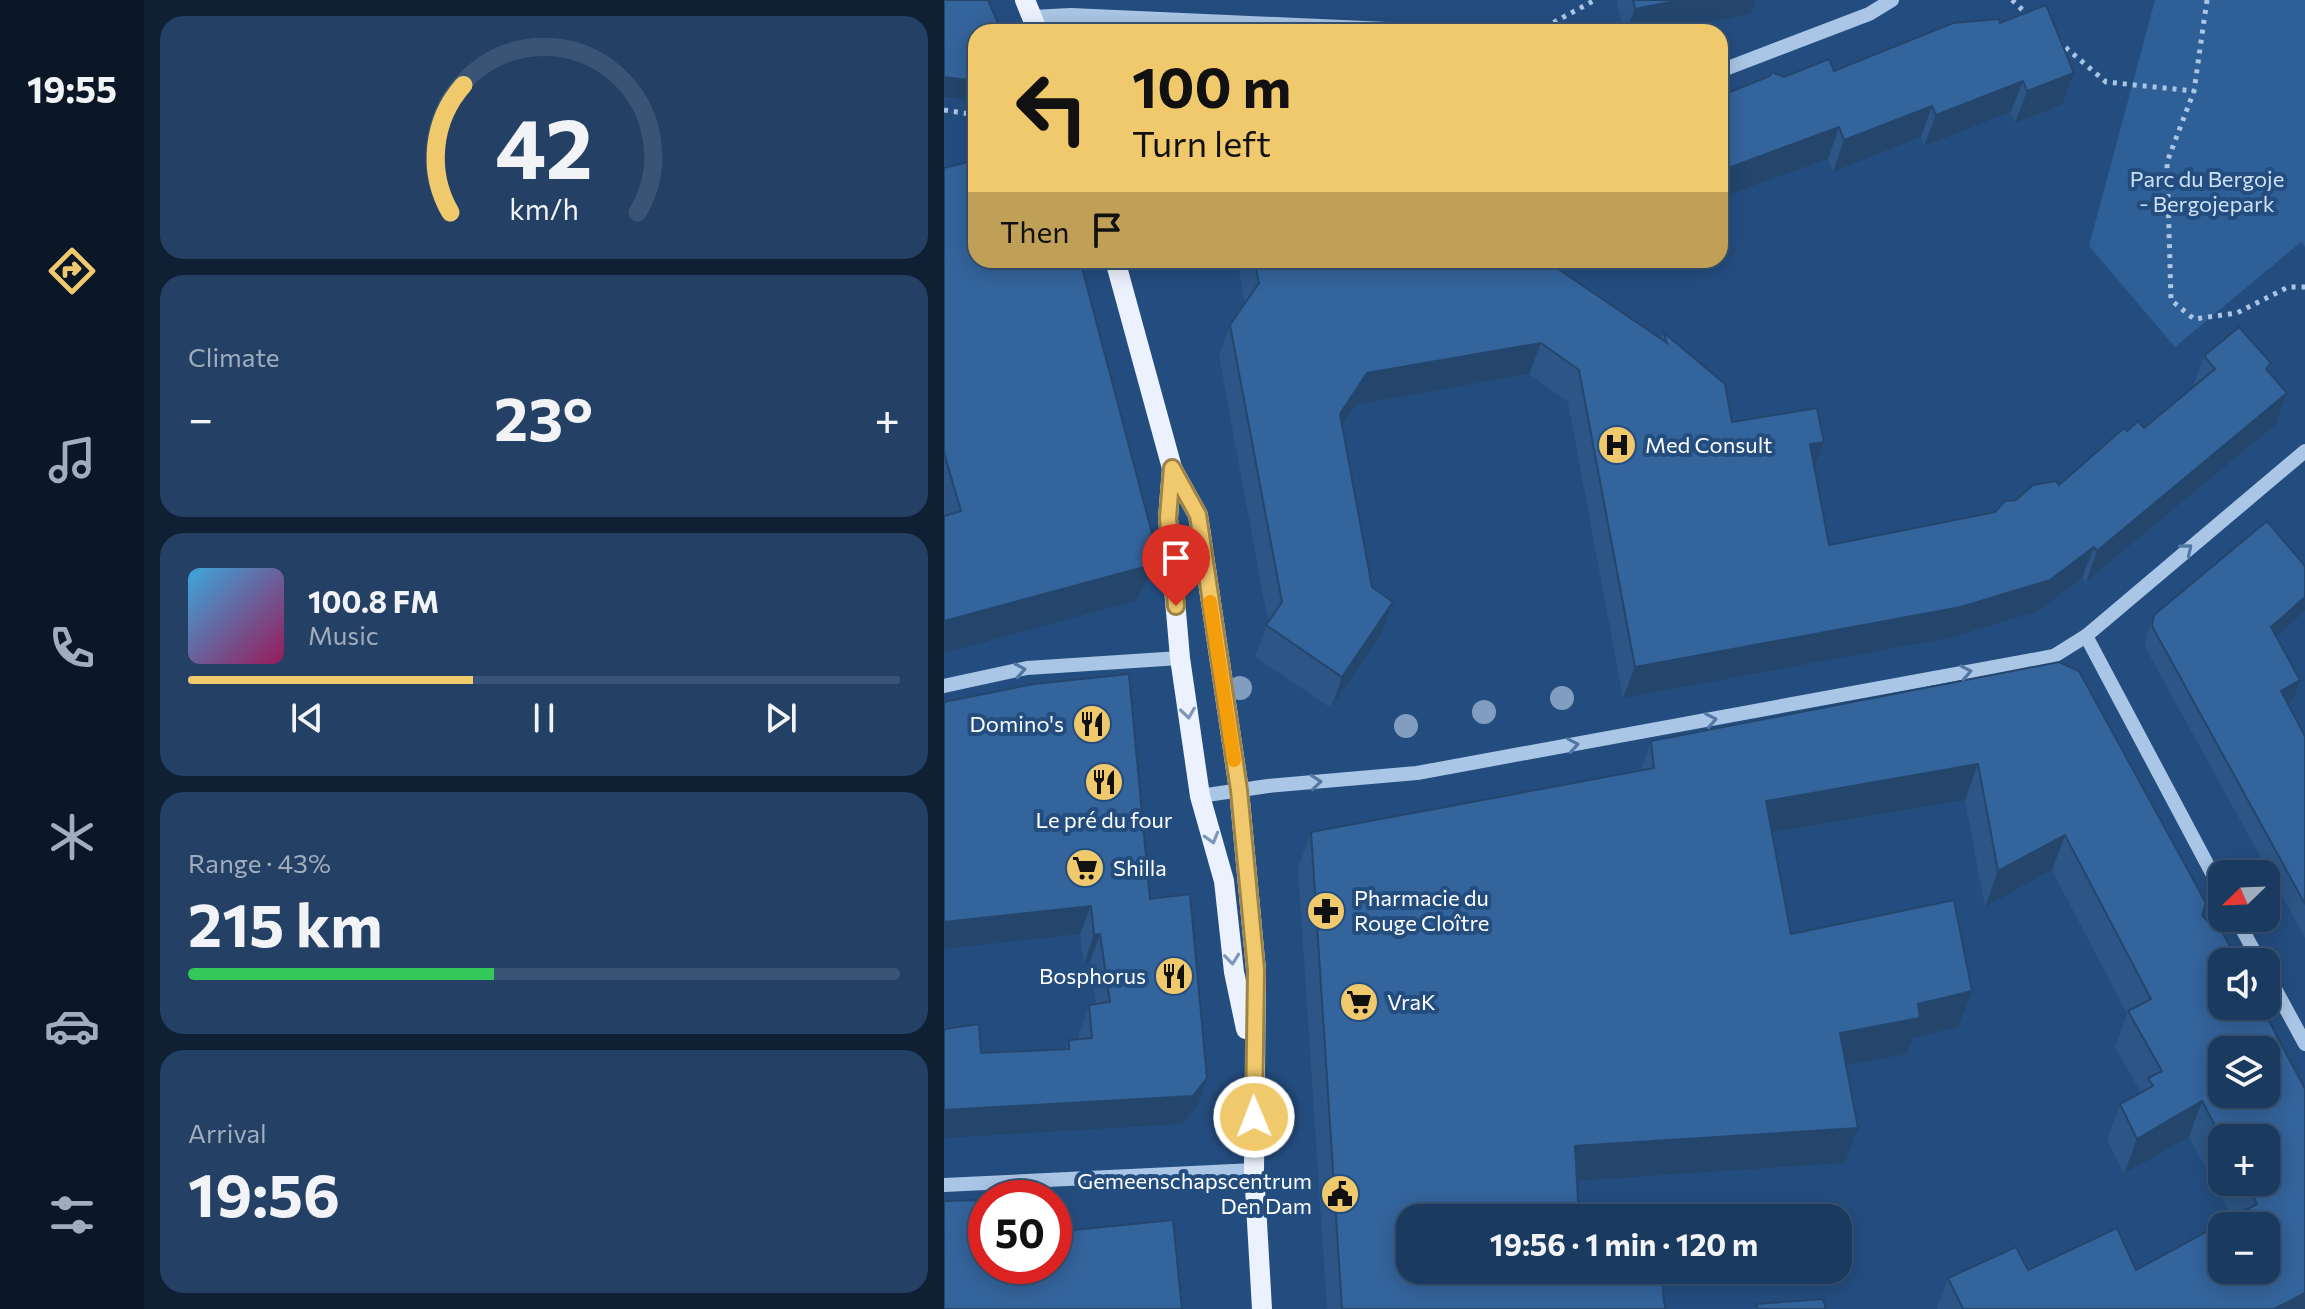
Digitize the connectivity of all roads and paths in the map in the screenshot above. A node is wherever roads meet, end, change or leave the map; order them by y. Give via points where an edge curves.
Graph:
1 (1595, 0) edge
2 (1892, 0) edge
3 (2012, 0) edge
4 (2207, 0) edge
5 (1031, 16) edge
6 (1275, 24) edge
7 (1551, 24) edge
8 (2038, 24) edge
9 (2049, 34) edge
10 (1728, 68) edge
11 (2194, 91) junction
12 (944, 110) edge
13 (968, 114) edge
14 (1117, 268) edge
15 (2305, 287) edge
16 (2305, 451) edge
17 (1172, 468) junction
18 (2086, 636) junction
19 (1180, 658) junction
20 (944, 686) edge
21 (1239, 790) junction
22 (1200, 796) junction
23 (2208, 866) edge
24 (2280, 998) edge
25 (2305, 1044) edge
26 (1253, 1063) junction
27 (1254, 1170) junction
28 (944, 1185) edge
29 (1262, 1309) edge

1 - 7 path
2 - 10 street via 1869,14
3 - 8 path
4 - 11 path
5 - 6 street
9 - 11 path via 2106,82
11 - 15 path via 2167,162 2171,300 2194,319 2237,313 2288,287
12 - 13 path
14 - 17 main road
18 -> 16 street
17 - 19 main road via 1168,518
17 - 21 main road via 1198,515
21 -> 18 street via 1417,773 1634,734 2054,656
18 - 23 street
20 -> 19 street via 1027,668
19 -> 22 main road
21 - 22 street
21 - 26 main road via 1256,970
22 -> 26 main road via 1224,881 1234,972
24 - 25 street
26 - 27 main road
27 - 28 street
27 - 29 main road

